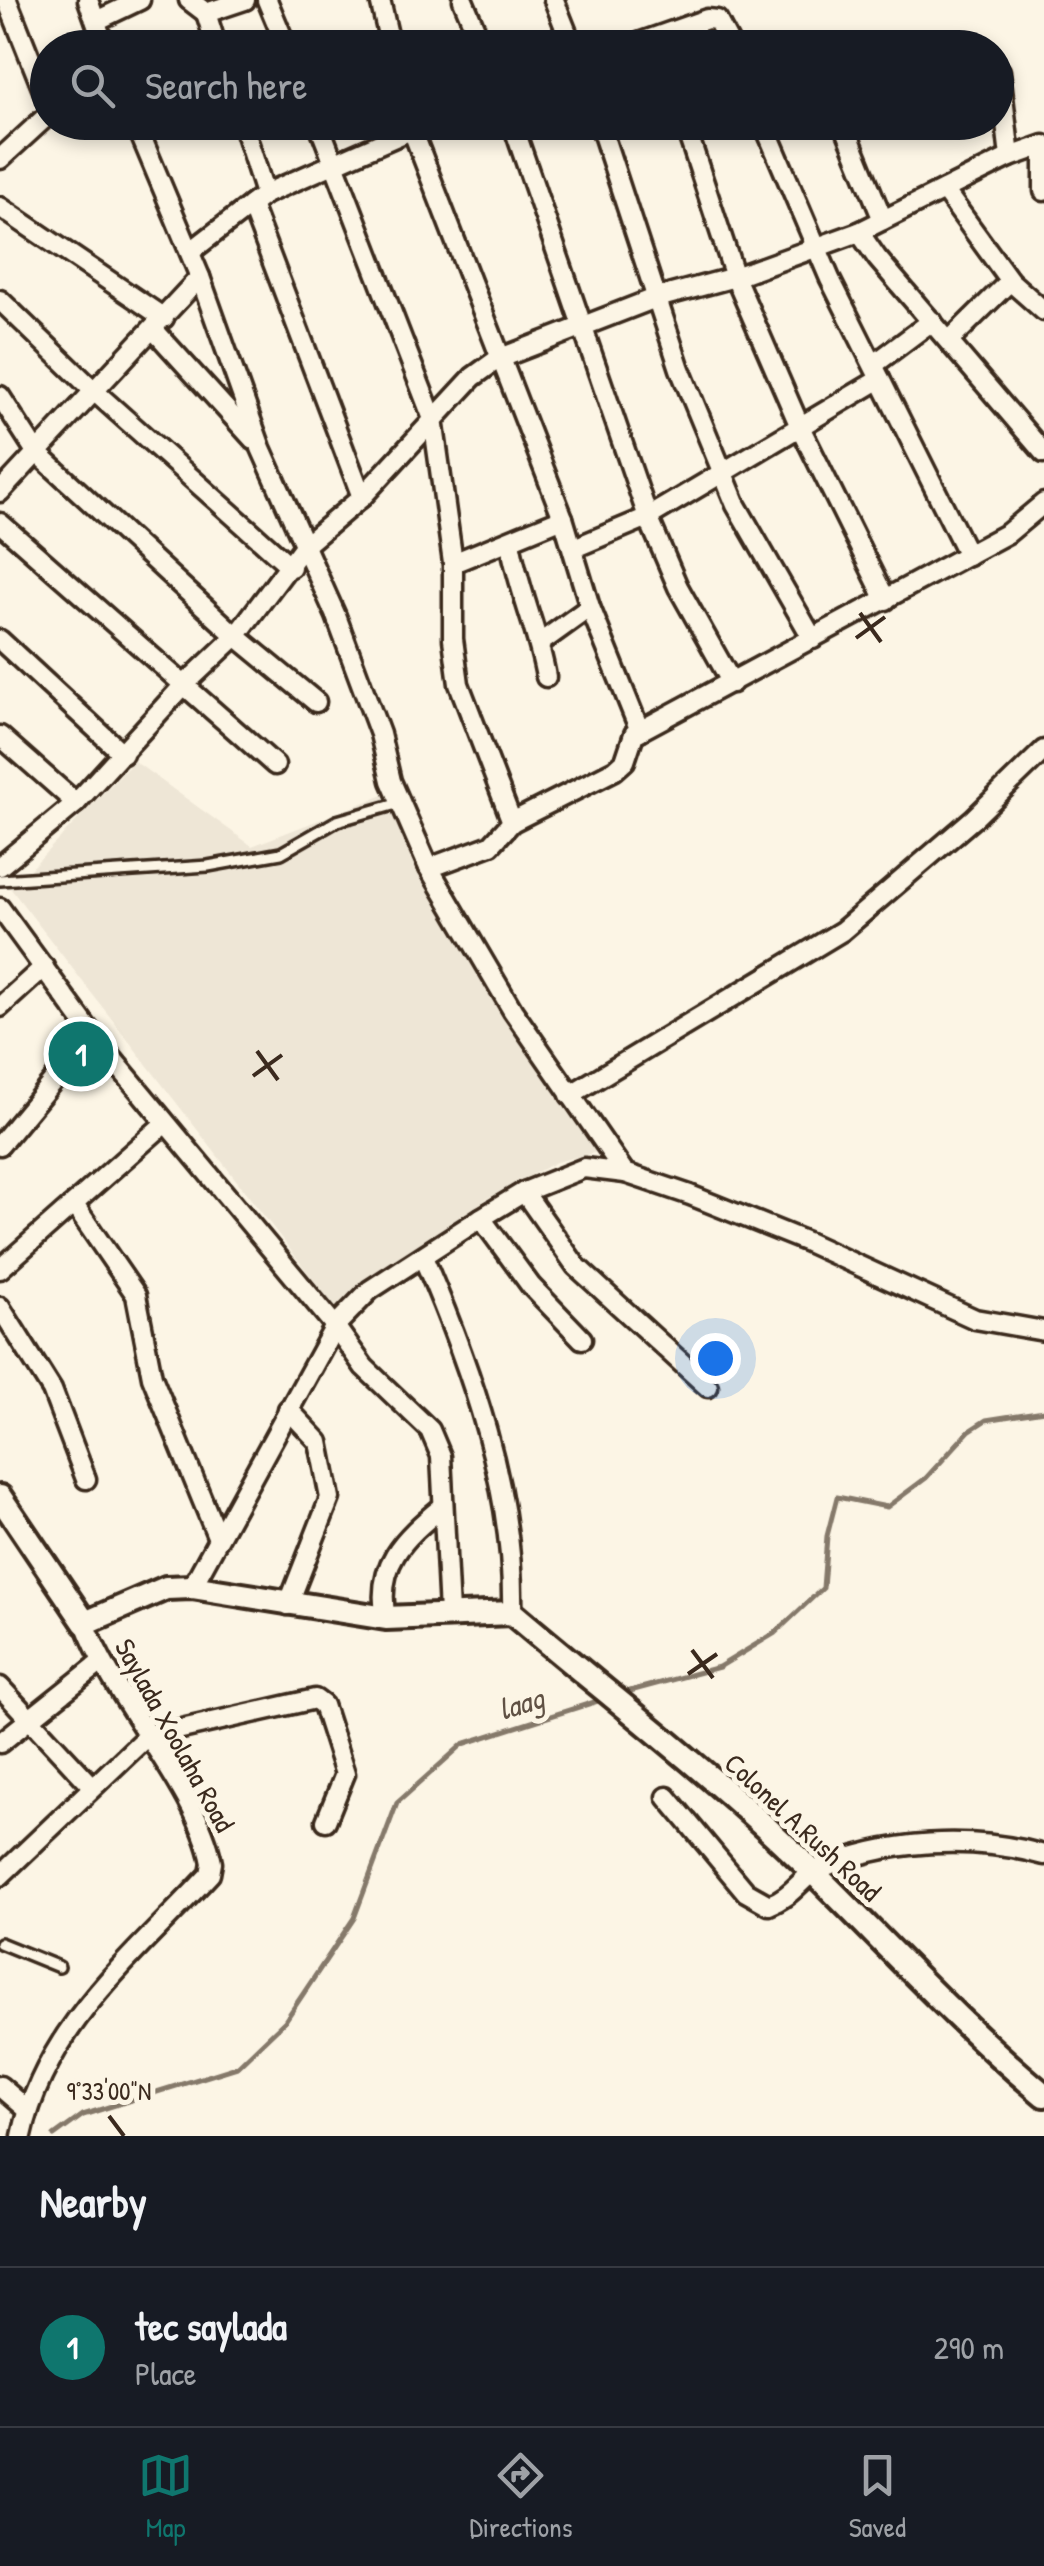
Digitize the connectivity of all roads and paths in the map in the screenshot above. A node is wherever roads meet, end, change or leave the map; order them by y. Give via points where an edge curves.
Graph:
1 (7, 0) edge
2 (88, 0) edge
3 (140, 0) edge
4 (188, 0) edge
5 (245, 0) edge
6 (267, 0) edge
7 (380, 0) edge
8 (462, 0) edge
9 (554, 0) edge
10 (206, 13) junction
11 (96, 21) junction
12 (99, 30) edge
13 (211, 30) edge
14 (280, 30) edge
15 (387, 30) edge
16 (475, 30) edge
17 (566, 30) edge
18 (684, 30) edge
19 (722, 30) edge
20 (30, 58) edge
21 (30, 132) edge
22 (142, 140) edge
23 (246, 140) edge
24 (325, 140) edge
25 (383, 140) edge
26 (415, 140) edge
27 (518, 140) edge
28 (604, 140) edge
29 (690, 140) edge
30 (770, 140) edge
31 (851, 140) edge
32 (1008, 140) edge
33 (1044, 145) edge
34 (1044, 156) edge
35 (1010, 157) junction
36 (0, 159) edge
37 (335, 163) junction
38 (944, 190) junction
39 (1044, 191) edge
40 (258, 199) junction
41 (0, 208) edge
42 (883, 220) junction
43 (859, 232) junction
44 (816, 250) junction
45 (190, 252) junction
46 (200, 277) junction
47 (735, 278) junction
48 (1010, 281) junction
49 (0, 300) edge
50 (653, 300) junction
51 (1044, 311) edge
52 (932, 321) junction
53 (158, 324) junction
54 (580, 328) junction
55 (949, 341) junction
56 (498, 359) junction
57 (878, 372) junction
58 (94, 391) junction
59 (0, 396) edge
60 (433, 418) junction
61 (801, 429) junction
62 (261, 448) junction
63 (36, 452) junction
64 (1044, 452) edge
65 (725, 473) junction
66 (0, 492) edge
67 (362, 496) junction
68 (1044, 503) edge
69 (648, 517) junction
70 (564, 518) junction
71 (0, 523) edge
72 (510, 541) junction
73 (303, 546) junction
74 (574, 548) junction
75 (968, 555) junction
76 (453, 563) junction
77 (290, 566) junction
78 (886, 600) junction
79 (590, 607) junction
80 (236, 636) junction
81 (812, 639) junction
82 (0, 640) edge
83 (540, 643) junction
84 (546, 677) dead end
85 (732, 683) junction
86 (183, 686) junction
87 (316, 702) dead end
88 (640, 731) junction
89 (0, 736) edge
90 (1044, 750) edge
91 (123, 754) junction
92 (276, 765) dead end
93 (76, 803) junction
94 (400, 803) junction
95 (512, 822) junction
96 (0, 866) edge
97 (429, 868) junction
98 (0, 880) edge
99 (0, 908) edge
100 (44, 968) junction
101 (0, 1007) edge
102 (92, 1034) junction
103 (570, 1096) junction
104 (164, 1124) junction
105 (0, 1145) edge
106 (625, 1173) junction
107 (524, 1192) junction
108 (75, 1206) junction
109 (481, 1218) junction
110 (423, 1257) junction
111 (0, 1269) edge
112 (0, 1307) edge
113 (335, 1326) junction
114 (1044, 1331) edge
115 (582, 1339) dead end
116 (708, 1386) dead end
117 (288, 1409) junction
118 (86, 1479) dead end
119 (0, 1496) edge
120 (442, 1507) junction
121 (217, 1536) junction
122 (192, 1587) junction
123 (288, 1604) junction
124 (449, 1613) junction
125 (512, 1613) junction
126 (386, 1618) junction
127 (85, 1622) junction
128 (100, 1663) junction
129 (0, 1687) edge
130 (30, 1719) junction
131 (146, 1737) junction
132 (0, 1744) edge
133 (91, 1785) junction
134 (667, 1797) dead end
135 (326, 1821) dead end
136 (1044, 1855) edge
137 (813, 1872) junction
138 (0, 1876) edge
139 (0, 1944) edge
140 (60, 1967) dead end
141 (0, 2086) edge
142 (1044, 2095) edge
143 (28, 2110) junction
144 (23, 2135) edge

1 - 20 street
2 - 11 street
3 - 11 street
4 - 10 street
5 - 10 street
6 - 14 street
7 - 15 street
8 - 16 street
9 - 17 street
10 - 13 street
11 - 12 street
18 - 19 street via 707,19 717,20
21 - 36 street
22 - 45 street
23 - 40 street
24 - 37 street
25 - 37 street
26 - 56 street
27 - 54 street
28 - 50 street
29 - 47 street
30 - 44 street
31 - 42 street
32 - 35 street
33 - 35 street
34 - 39 street
35 - 38 street
37 - 40 street
37 - 60 street
38 - 42 street
38 - 48 street
40 - 45 street
40 - 67 street
41 - 53 street
42 - 43 street
43 - 44 street
43 - 52 street
44 - 47 street
44 - 57 street
45 - 46 street
46 - 53 street
46 - 62 street
47 - 50 street
47 - 61 street
48 - 51 street
48 - 55 street
49 - 58 street
50 - 54 street
50 - 65 street
52 - 55 street
52 - 57 street
53 - 58 street
53 - 62 street
54 - 56 street
54 - 69 street
55 - 64 street
56 - 60 street
56 - 70 street
57 - 61 street
57 - 75 street
58 - 63 street
58 - 77 street
59 - 63 street
60 - 67 street
60 - 76 street
61 - 65 street
61 - 78 street
62 - 73 street
63 - 66 street
63 - 80 street
65 - 69 street
65 - 81 street
67 - 73 street
68 - 75 street via 1008,534
69 - 74 street
69 - 85 street
70 - 72 street
70 - 74 street
71 - 86 street
72 - 76 street
72 - 83 street via 518,590
73 - 77 street
73 - 94 street via 336,616
74 - 79 street
75 - 78 street
76 - 95 street via 458,684
77 - 80 street
78 - 81 street
79 - 83 street
79 - 88 street
80 - 86 street
80 - 87 street
81 - 85 street
82 - 91 street
83 - 84 street
85 - 88 street
86 - 91 street
86 - 92 street
88 - 95 street via 615,770
89 - 93 street
90 - 103 street via 842,932
91 - 93 street
93 - 96 street
94 - 97 street
94 - 98 lane via 337,820 280,853 208,866
95 - 97 street via 491,845
97 - 103 street
99 - 100 street
100 - 101 street
100 - 102 street
102 - 104 street
102 - 105 street
103 - 106 street
104 - 108 street
104 - 113 street
106 - 107 street via 584,1168
106 - 114 street via 807,1242 975,1320
107 - 109 street
107 - 116 street via 576,1266
108 - 111 street
108 - 121 street via 136,1295 152,1377
109 - 110 street
109 - 115 street via 531,1286
110 - 113 street via 370,1290
110 - 125 street via 472,1386 507,1519
112 - 118 street via 52,1390
113 - 117 street
113 - 120 street via 364,1367 430,1430 441,1456
117 - 121 street
117 - 123 street via 318,1442 330,1498
119 - 127 street
120 - 124 street
120 - 126 street via 390,1560 380,1591
121 - 122 street
122 - 123 street
122 - 127 street via 166,1588
123 - 126 street
124 - 125 street
124 - 126 street
125 - 137 street, Colonel A.Rush Road
127 - 128 street, Saylada Xoolaha Road
128 - 130 street
128 - 131 street, Saylada Xoolaha Road
129 - 130 street
130 - 132 street
130 - 133 street
131 - 133 street
131 - 135 street via 315,1699 323,1705 346,1774
131 - 143 street, Saylada Xoolaha Road via 210,1851 210,1874 56,2044
133 - 138 street
134 - 137 street via 746,1892 768,1905 799,1889
136 - 137 street via 960,1842 871,1852
137 - 142 street, Colonel A.Rush Road via 958,2022
139 - 140 lane
141 - 143 street
143 - 144 street, Saylada Xoolaha Road

